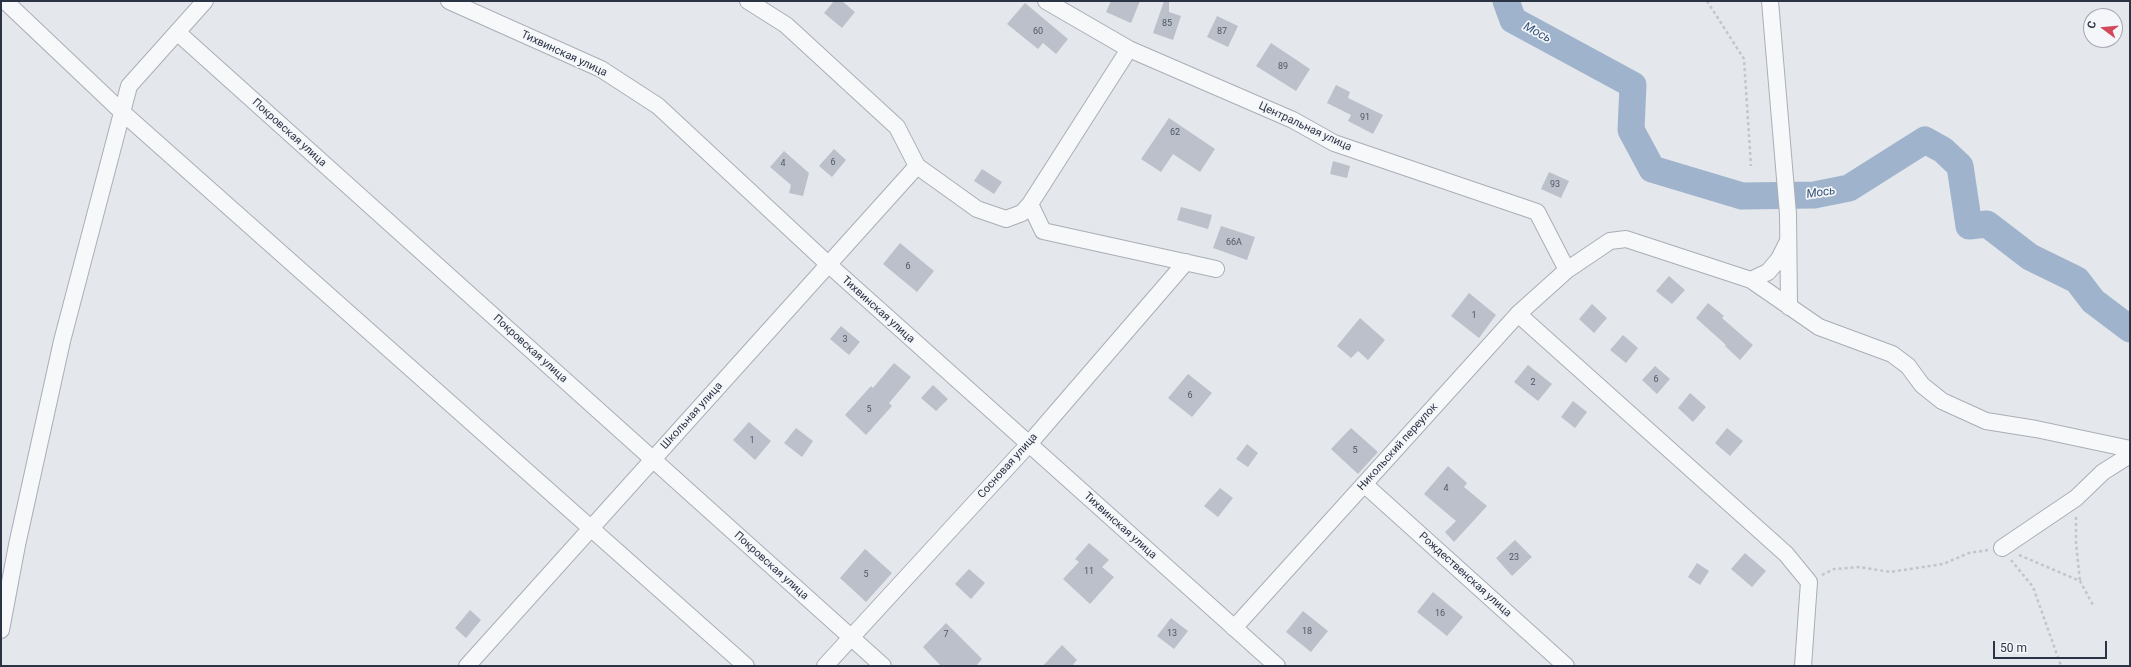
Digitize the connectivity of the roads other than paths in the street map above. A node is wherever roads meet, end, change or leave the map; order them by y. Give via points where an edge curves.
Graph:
1 (5, 1) edge
2 (206, 1) edge
3 (449, 1) edge
4 (748, 1) edge
5 (1046, 1) edge
6 (1770, 1) edge
7 (177, 32) junction
8 (1129, 49) junction
9 (122, 112) junction
10 (917, 166) junction
11 (1030, 204) junction
12 (1788, 240) junction
13 (1186, 262) junction
14 (828, 264) junction
15 (1216, 269) dead end
16 (1567, 270) junction
17 (1750, 280) junction
18 (1789, 307) junction
19 (1518, 314) junction
20 (1028, 445) junction
21 (2130, 449) edge
22 (2130, 455) edge
23 (653, 459) junction
24 (1364, 484) junction
25 (591, 528) junction
26 (2002, 548) road end
27 (1234, 628) junction
28 (1, 630) edge
29 (851, 637) junction
30 (467, 666) edge
31 (746, 666) edge
32 (825, 666) edge
33 (883, 666) edge
34 (1277, 666) edge
35 (1566, 666) edge
36 (1803, 666) edge

1 - 9 street
2 - 7 street
3 - 14 street, Тихвинская улица via 601,69 658,106
4 - 10 street via 786,25 897,127
5 - 8 street, Центральная улица
6 - 12 street via 1786,186
7 - 9 street via 128,86
7 - 23 street, Покровская улица
8 - 11 street
8 - 16 street, Центральная улица via 1293,120 1334,143 1537,212
9 - 25 street
9 - 28 street via 62,341
10 - 11 street via 977,209 1006,220 1022,213
10 - 14 street, Школьная улица
11 - 13 street via 1043,231
12 - 17 street via 1779,259 1768,272
12 - 18 street
13 - 15 street
13 - 20 street, Сосновая улица
14 - 20 street, Тихвинская улица
14 - 23 street, Школьная улица
16 - 17 street, Никольский переулок via 1610,241 1626,239
16 - 19 street, Никольский переулок
17 - 18 street, Никольский переулок
18 - 21 street, Никольский переулок via 1819,326 1892,354 1908,366 1922,386 1942,401 1986,421
19 - 24 street, Никольский переулок
19 - 36 street via 1786,554 1809,582
20 - 27 street, Тихвинская улица
20 - 29 street, Сосновая улица
22 - 26 street via 2103,472 2076,498
23 - 25 street, Школьная улица
23 - 29 street, Покровская улица
24 - 27 street, Никольский переулок
24 - 35 street, Рождественская улица
25 - 30 street, Школьная улица
25 - 31 street
27 - 34 street, Тихвинская улица
29 - 32 street, Сосновая улица
29 - 33 street, Покровская улица

